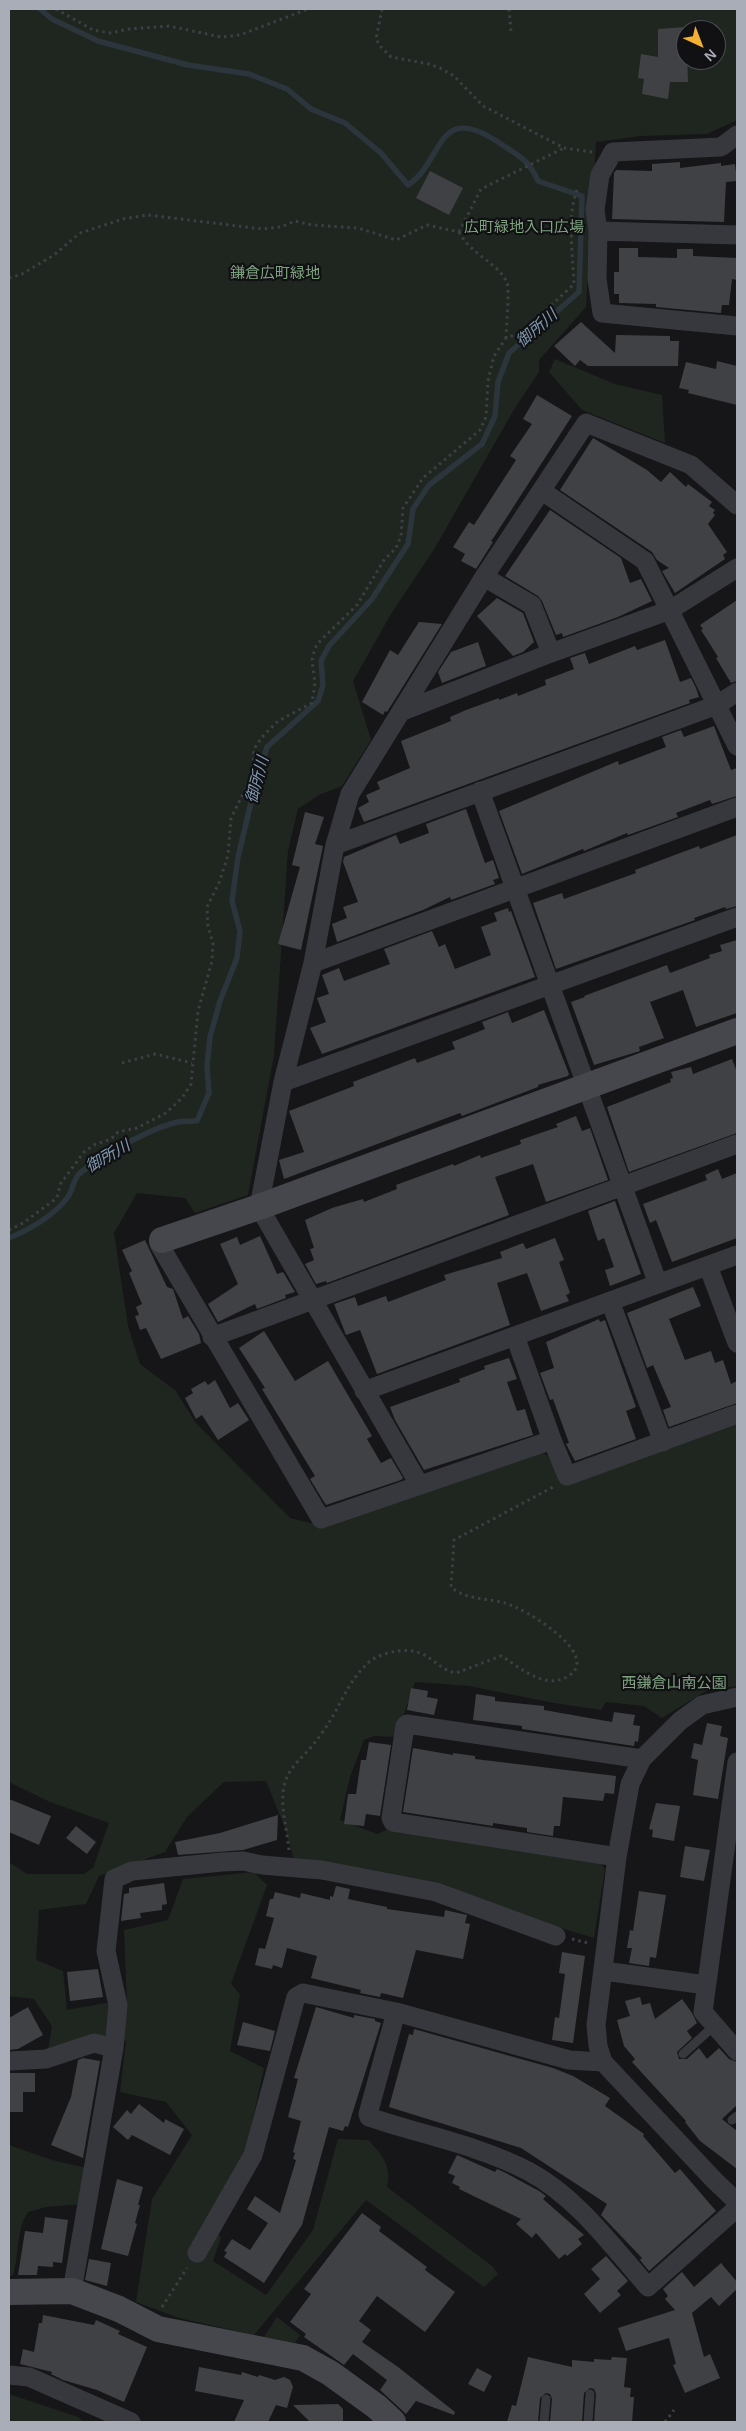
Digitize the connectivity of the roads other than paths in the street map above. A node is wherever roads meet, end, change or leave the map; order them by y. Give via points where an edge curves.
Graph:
1 (737, 136) edge
2 (598, 231) junction
3 (737, 235) edge
4 (737, 326) edge
5 (542, 491) junction
6 (737, 505) edge
7 (737, 568) edge
8 (484, 577) junction
9 (670, 610) junction
10 (551, 653) junction
11 (737, 692) edge
12 (717, 705) junction
13 (403, 711) junction
14 (737, 746) edge
15 (480, 791) junction
16 (737, 807) edge
17 (335, 845) junction
18 (515, 889) junction
19 (737, 917) edge
20 (313, 963) junction
21 (550, 986) junction
22 (737, 1031) edge
23 (284, 1082) junction
24 (587, 1087) junction
25 (737, 1144) edge
26 (623, 1187) junction
27 (259, 1207) junction
28 (162, 1240) joint
29 (737, 1255) edge
30 (708, 1266) junction
31 (658, 1284) junction
32 (312, 1300) junction
33 (610, 1301) junction
34 (515, 1336) junction
35 (212, 1337) junction
36 (737, 1343) edge
37 (364, 1391) junction
38 (737, 1414) edge
39 (552, 1440) junction
40 (663, 1442) junction
41 (419, 1484) junction
42 (737, 1697) edge
43 (642, 1759) junction
44 (737, 1762) edge
45 (617, 1858) junction
46 (729, 1880) edge
47 (556, 1936) road end
48 (604, 1971) junction
49 (706, 1985) junction
50 (396, 2012) junction
51 (715, 2025) junction
52 (114, 2048) junction
53 (737, 2051) edge
54 (682, 2054) dead end
55 (9, 2062) edge
56 (603, 2062) junction
57 (737, 2202) edge
58 (737, 2208) edge
59 (197, 2253) road end
60 (72, 2291) junction
61 (9, 2292) edge
62 (9, 2375) edge
63 (590, 2394) dead end
64 (546, 2399) dead end
65 (131, 2422) edge
66 (393, 2422) edge
67 (544, 2422) edge
68 (588, 2422) edge

1 - 2 street via 721,147 613,152 600,175 595,210
2 - 3 street
2 - 4 street via 597,279 602,313
5 - 6 street via 586,422 691,465
5 - 8 street
5 - 9 street via 645,561
7 - 9 street
8 - 10 street via 532,604
8 - 13 street
9 - 10 street
9 - 12 street
10 - 13 street
11 - 12 street
12 - 14 street
12 - 15 street
13 - 17 street via 350,794
15 - 17 street
15 - 18 street
16 - 18 street
17 - 20 street
18 - 20 street
18 - 21 street
19 - 21 street
20 - 23 street
21 - 23 street
21 - 24 street
22 - 24 street
23 - 27 street
24 - 26 street
24 - 27 street
25 - 26 street
26 - 31 street
26 - 32 street
27 - 28 street
27 - 32 street
28 - 35 street via 159,1244
29 - 30 street
30 - 31 street
30 - 36 street
31 - 33 street
32 - 35 street
32 - 37 street
33 - 34 street
33 - 40 street
34 - 37 street
34 - 39 street
35 - 41 street via 321,1519
37 - 41 street
38 - 40 street
39 - 40 street via 567,1476
39 - 41 street
42 - 43 street via 702,1705 680,1721
43 - 45 street via 630,1784
43 - 45 street via 406,1726 391,1818 393,1822
44 - 46 street
45 - 48 street
46 - 49 street
47 - 52 street via 436,1892 322,1870 242,1861 132,1871 114,1879 106,1951 118,2005
48 - 49 street
48 - 56 street via 596,2025
49 - 51 street via 703,2012
50 - 56 street via 569,2060
50 - 58 street via 369,2117 405,2130 464,2144 530,2172 584,2214 648,2286
50 - 59 street via 303,1993 296,1997 254,2155
51 - 53 street
51 - 54 lane
52 - 55 street via 94,2044 46,2059
52 - 60 street
56 - 57 street
60 - 61 street
60 - 66 street via 119,2309 158,2329 303,2358 330,2373
62 - 65 street via 29,2377
63 - 68 lane
64 - 67 lane

